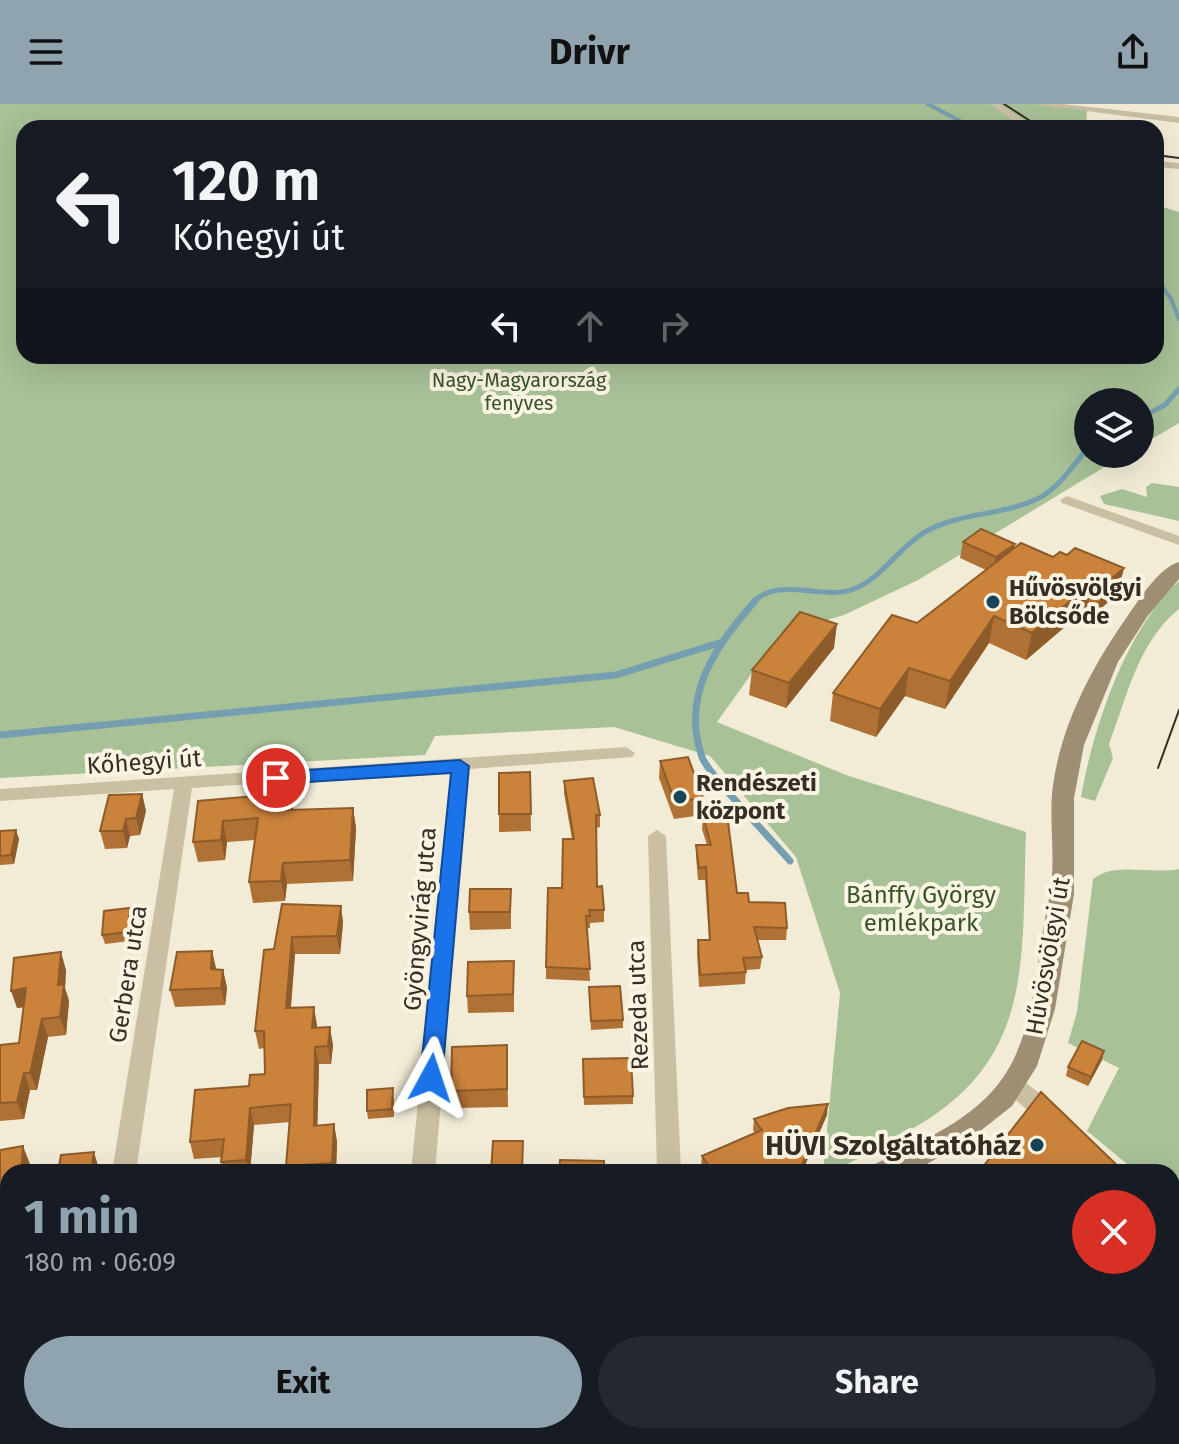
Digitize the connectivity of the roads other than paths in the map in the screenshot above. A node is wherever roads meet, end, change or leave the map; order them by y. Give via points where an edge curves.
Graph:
1 (994, 104) edge
2 (1038, 104) edge
3 (1019, 120) edge
4 (1179, 120) edge
5 (1067, 500) dead end
6 (1179, 541) edge
7 (1179, 568) edge
8 (626, 753) dead end
9 (460, 766) junction
10 (184, 784) junction
11 (0, 795) edge
12 (657, 836) dead end
13 (1013, 1085) junction
14 (1075, 1133) edge
15 (125, 1164) edge
16 (424, 1164) edge
17 (669, 1164) edge
18 (916, 1164) edge

1 - 3 street
2 - 4 street
5 - 6 street
7 - 13 main road, Hűvösvölgyi út via 1118,641 1072,752 1063,797 1064,873 1046,992 1033,1045
8 - 9 street, Kőhegyi út
9 - 10 street, Kőhegyi út
9 - 16 street, Gyöngyvirág utca
10 - 11 street, Kőhegyi út
10 - 15 street, Gerbera utca
12 - 17 street, Rezeda utca
13 - 14 street
13 - 18 main road, Hűvösvölgyi út

